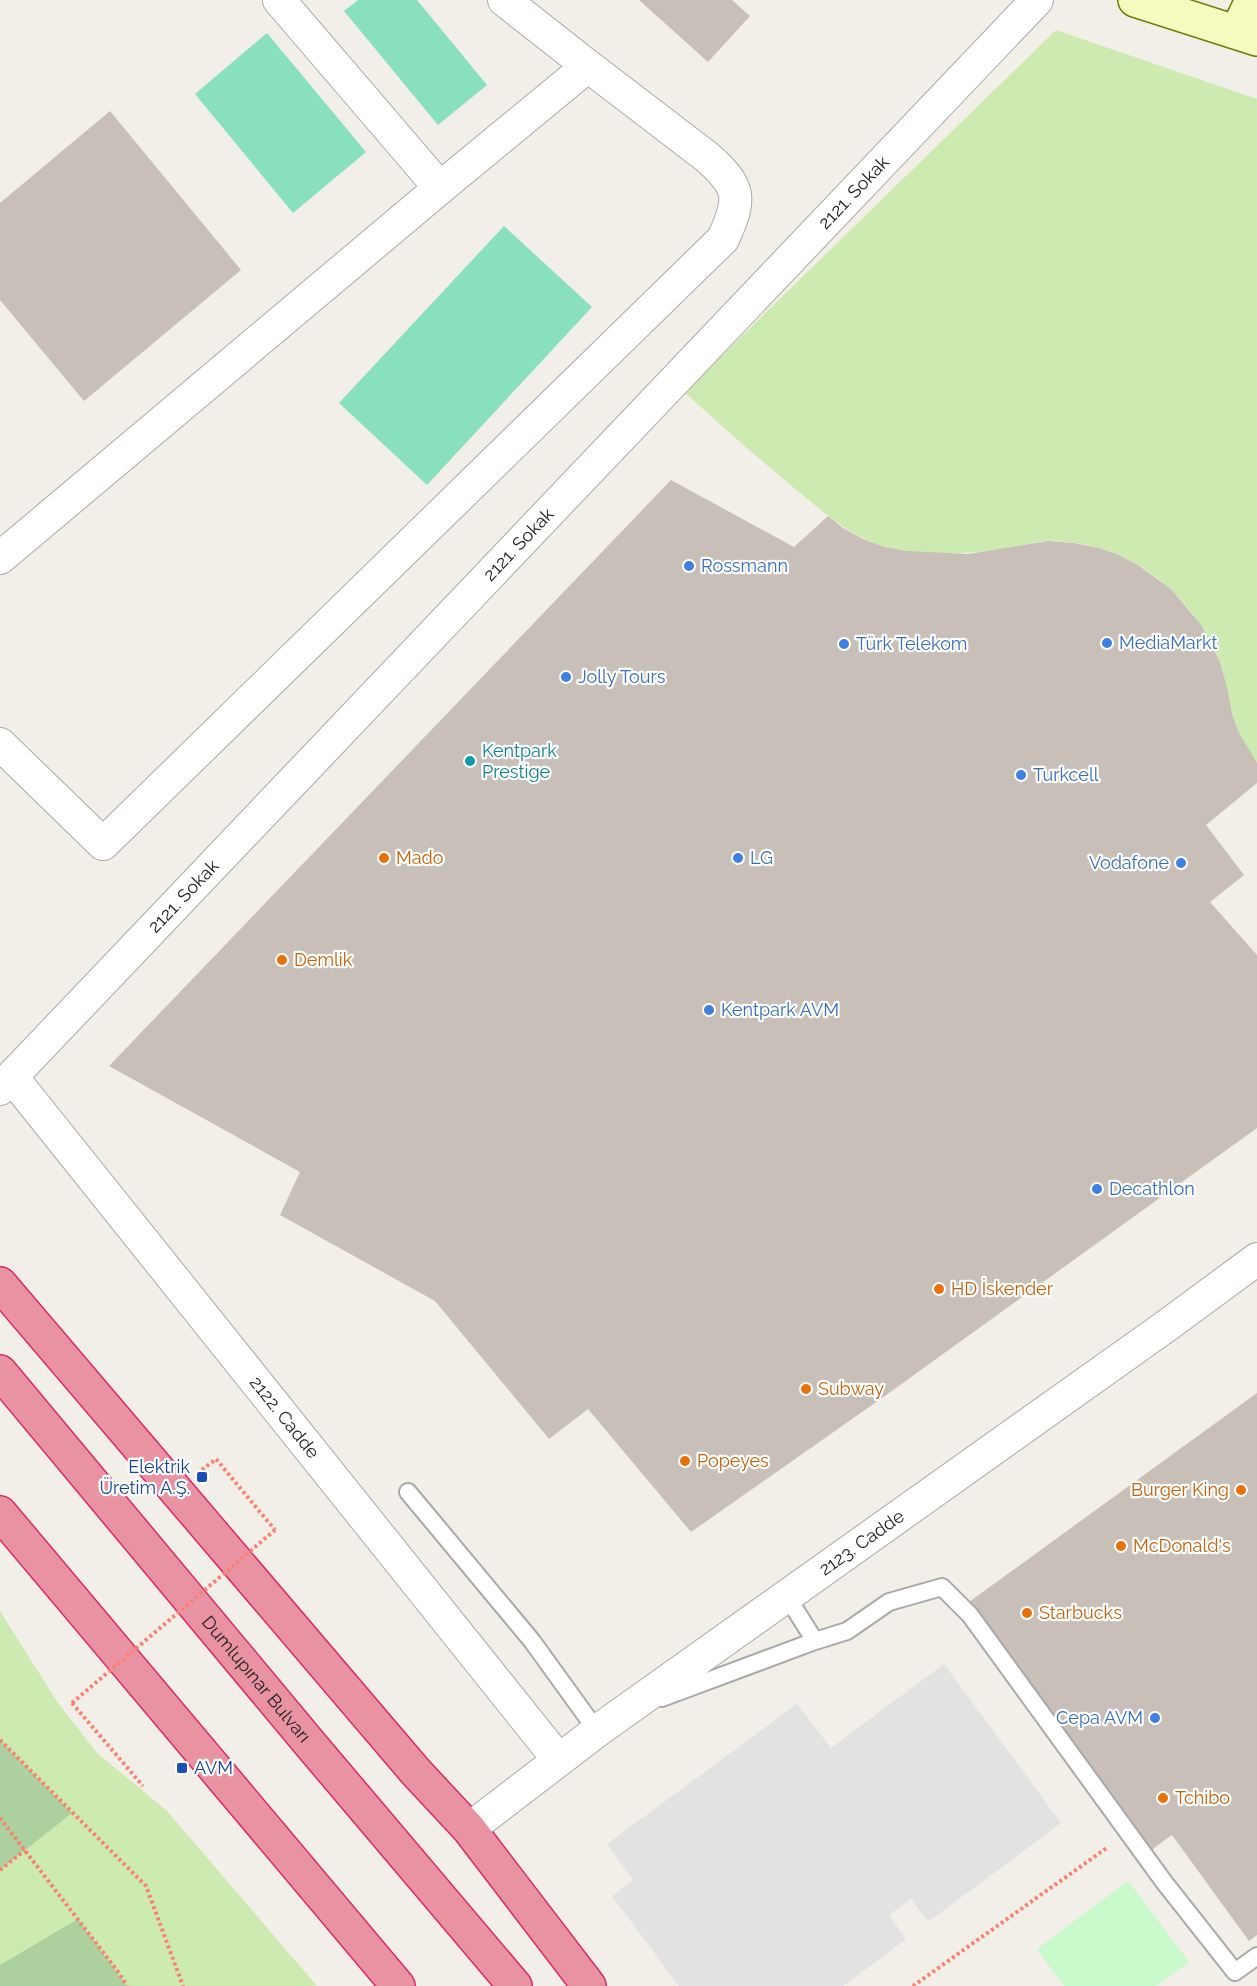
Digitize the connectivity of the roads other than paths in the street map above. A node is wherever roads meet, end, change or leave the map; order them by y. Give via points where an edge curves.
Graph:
1 (279, 0) edge
2 (504, 0) edge
3 (1037, 0) edge
4 (1135, 0) edge
5 (1252, 0) edge
6 (1247, 36) edge
7 (588, 66) junction
8 (440, 188) junction
9 (0, 558) edge
10 (0, 744) edge
11 (6, 1083) edge
12 (1257, 1259) edge
13 (0, 1284) edge
14 (0, 1372) edge
15 (408, 1492) dead end
16 (0, 1513) edge
17 (786, 1595) junction
18 (815, 1641) junction
19 (624, 1712) junction
20 (597, 1731) junction
21 (558, 1759) junction
22 (469, 1829) junction
23 (1257, 1956) edge
24 (398, 1986) edge
25 (515, 1986) edge
26 (589, 1986) edge

1 - 8 street
2 - 7 street
3 - 11 street, 2121. Sokak
4 - 6 street
5 - 6 street
7 - 8 street
7 - 10 street via 725,173 736,193 733,218 723,239 103,844
8 - 9 street
11 - 21 street, 2122. Cadde
12 - 17 street, 2123. Cadde
13 - 22 highway via 415,1771
14 - 25 highway, Dumlupınar Bulvarı
15 - 20 lane via 532,1641
16 - 24 highway
17 - 18 lane
17 - 19 street, 2123. Cadde
18 - 19 lane
18 - 23 lane via 847,1631 889,1602 942,1587 970,1615 1164,1882 1235,1972
19 - 20 street, 2123. Cadde
20 - 21 street, 2123. Cadde
21 - 22 street, 2123. Cadde
22 - 26 highway

